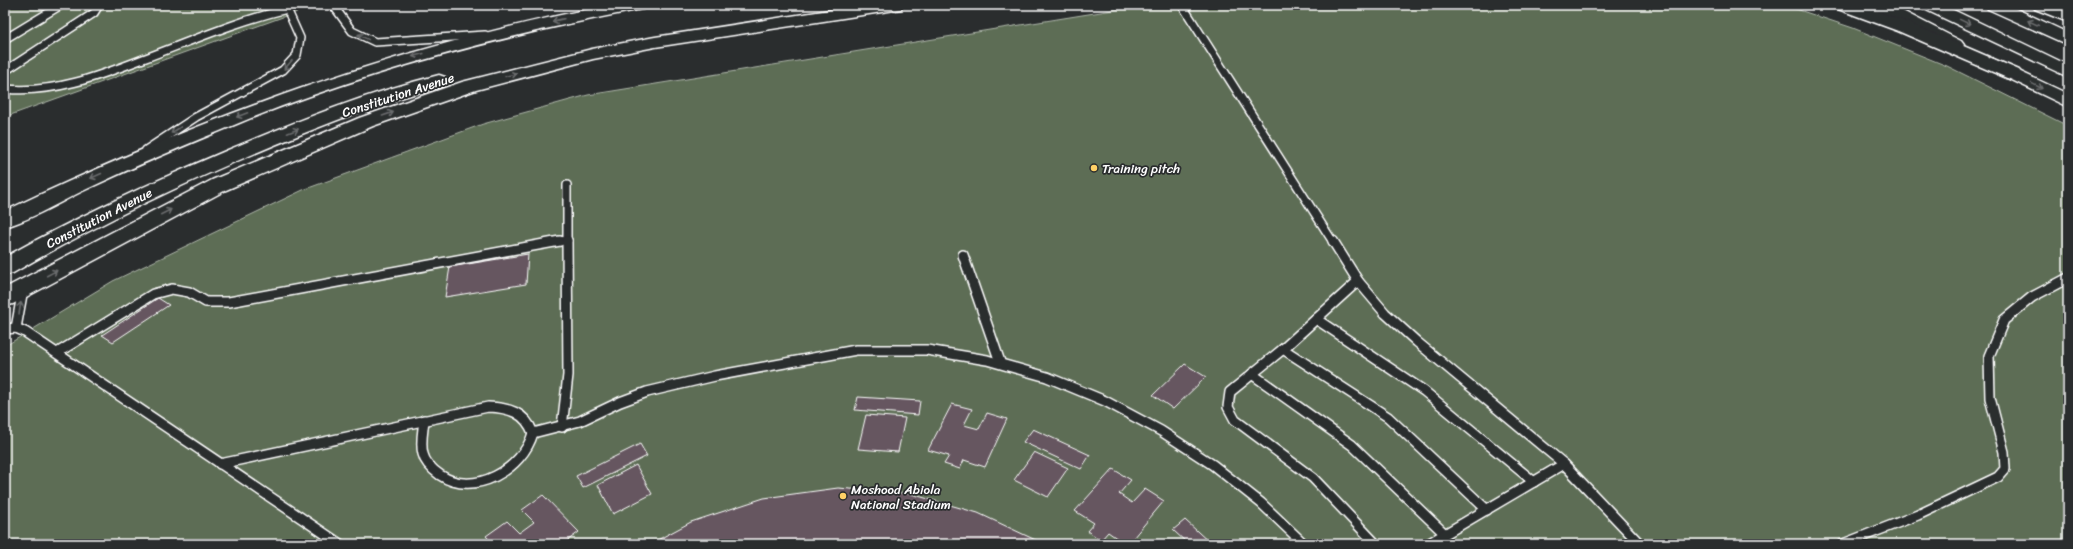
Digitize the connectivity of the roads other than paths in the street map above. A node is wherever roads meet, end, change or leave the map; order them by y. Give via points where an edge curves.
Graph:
1 (61, 5) edge
2 (99, 5) edge
3 (333, 5) edge
4 (637, 5) edge
5 (818, 5) edge
6 (895, 5) edge
7 (1182, 5) edge
8 (1844, 5) edge
9 (1878, 5) edge
10 (1930, 5) edge
11 (1994, 5) edge
12 (2041, 5) edge
13 (289, 7) edge
14 (2068, 17) edge
15 (498, 34) junction
16 (5, 39) edge
17 (2068, 40) edge
18 (5, 71) edge
19 (2068, 72) edge
20 (2013, 74) junction
21 (5, 89) edge
22 (2068, 101) edge
23 (366, 122) junction
24 (125, 164) junction
25 (567, 185) dead end
26 (157, 188) junction
27 (5, 220) edge
28 (568, 240) junction
29 (963, 255) dead end
30 (5, 267) edge
31 (2068, 278) edge
32 (1358, 281) junction
33 (23, 289) junction
34 (5, 298) edge
35 (1316, 319) junction
36 (16, 328) junction
37 (5, 329) edge
38 (1283, 349) junction
39 (57, 353) junction
40 (1000, 362) junction
41 (1252, 374) junction
42 (424, 420) junction
43 (562, 427) junction
44 (534, 433) junction
45 (220, 464) junction
46 (1564, 464) junction
47 (1534, 482) junction
48 (1487, 510) junction
49 (1445, 534) junction
50 (340, 544) edge
51 (1304, 544) edge
52 (1376, 544) edge
53 (1428, 544) edge
54 (1640, 544) edge
55 (1843, 544) edge

1 - 16 lane
2 - 18 lane via 94,13
15 -> 3 lane via 375,42 352,32
4 -> 15 highway via 578,15
26 -> 5 highway, Constitution Avenue via 267,141 359,106 456,76 634,34
23 -> 6 highway via 469,86 592,54
7 - 32 lane
8 - 20 highway via 1904,27
9 - 20 highway
10 -> 19 highway
17 -> 11 highway
12 - 14 highway
13 - 21 lane via 81,80 28,91
13 -> 24 lane via 300,38 297,55 283,70 196,117
15 -> 24 highway via 401,60 298,93
20 -> 22 highway
23 - 26 highway
33 -> 23 highway via 219,185
24 -> 27 highway via 58,193
25 - 28 lane
26 - 30 highway, Constitution Avenue
28 - 39 lane via 229,302 206,302 190,292 172,289 153,294
28 - 43 lane via 568,375
29 - 40 lane
31 - 55 lane via 2032,297 2004,320 1989,356 1990,398 2004,452 2005,469 1998,476 1918,515
32 - 35 lane
32 - 46 lane via 1384,313
33 - 34 highway
36 -> 33 lane
35 - 38 lane
35 - 47 lane via 1424,390
36 - 37 lane
36 - 39 lane
38 - 41 lane
38 - 48 lane via 1388,417
39 - 45 lane
40 - 43 lane via 905,349 867,349 828,354 692,381 638,395 585,420
40 - 51 lane via 1092,396 1186,445 1228,474 1277,515
41 - 49 lane via 1352,445
41 - 52 lane via 1230,392 1227,400 1228,408 1235,420 1313,478
42 - 44 lane via 488,407 506,407 520,413 530,422
42 - 44 lane via 423,454 431,468 444,480 462,485 480,483 496,476 528,447
42 - 45 lane
43 - 44 lane
45 - 50 lane
46 - 47 lane
46 - 54 lane
47 - 48 lane
48 - 49 lane
49 - 53 lane

